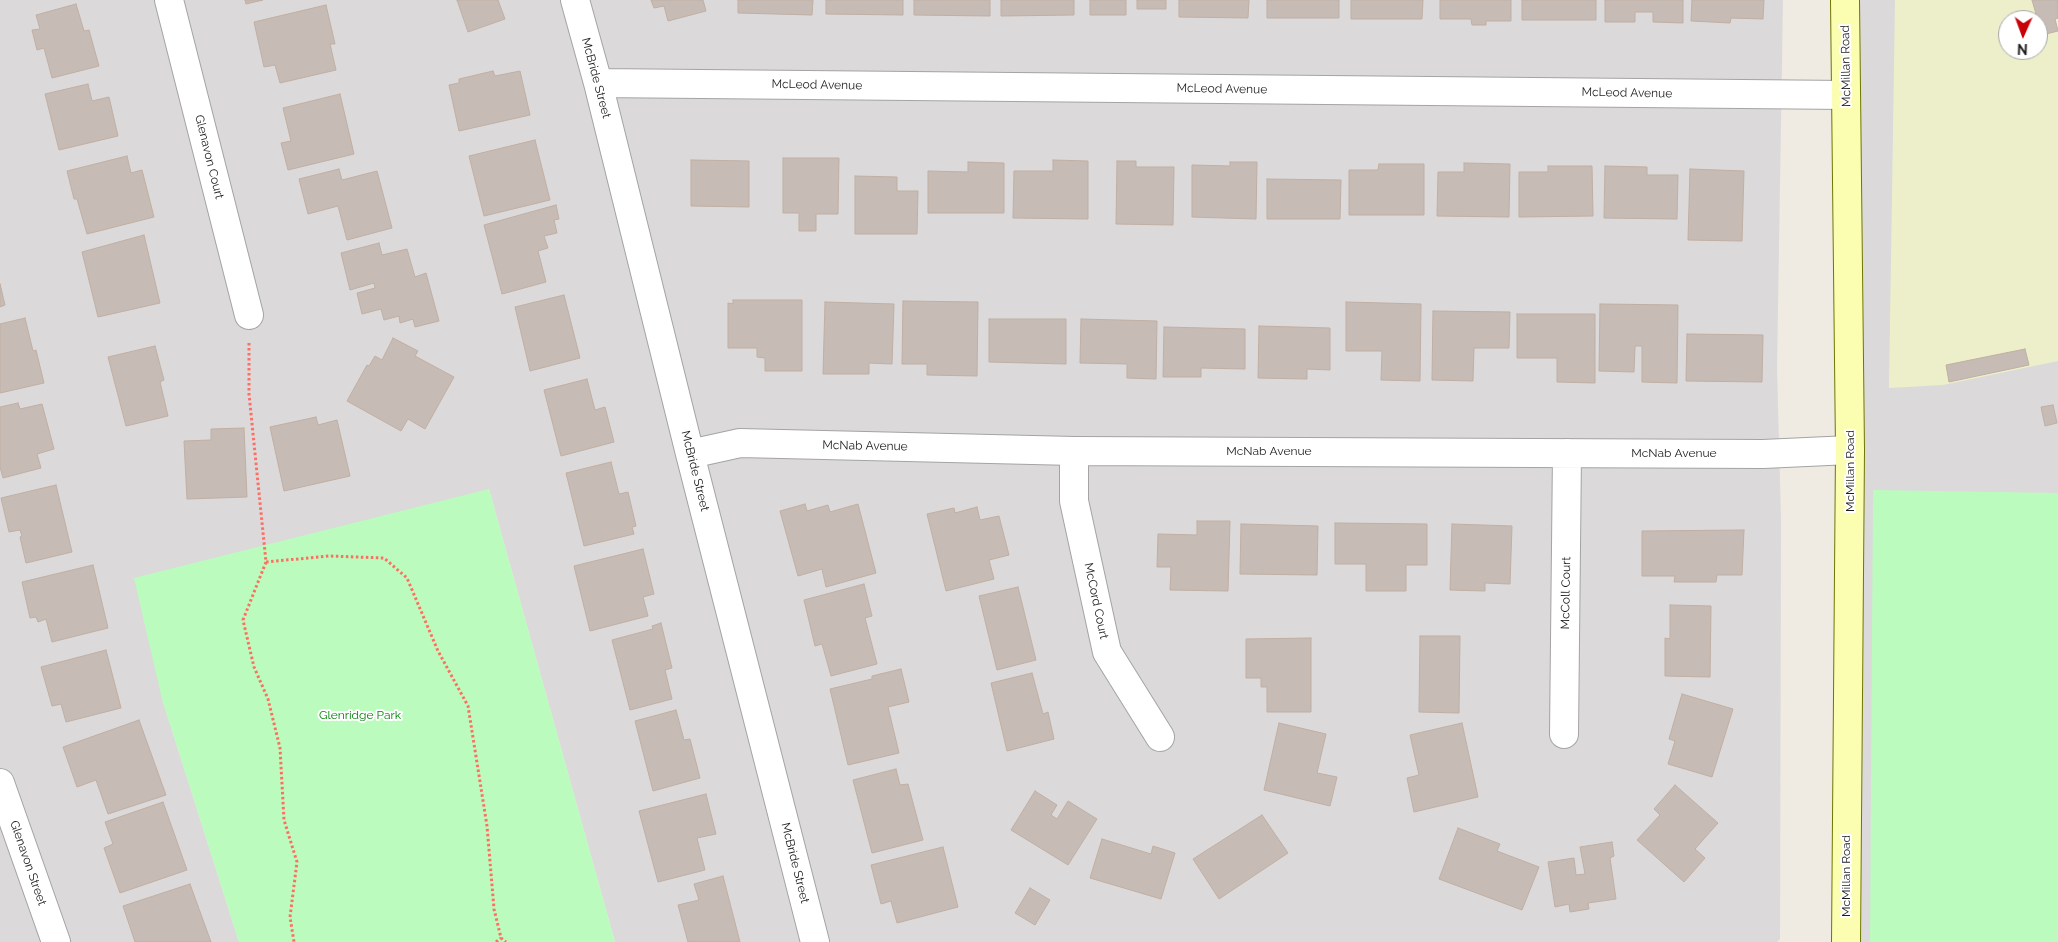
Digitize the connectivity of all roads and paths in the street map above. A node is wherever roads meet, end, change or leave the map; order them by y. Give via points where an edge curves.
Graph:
1 (169, 0) edge
2 (575, 0) edge
3 (1845, 0) edge
4 (598, 83) junction
5 (1846, 95) junction
6 (249, 314) joint
7 (1850, 450) junction
8 (1074, 451) junction
9 (1568, 452) junction
10 (690, 454) junction
11 (266, 562) junction
12 (1564, 734) dead end
13 (1160, 737) dead end
14 (0, 783) edge
15 (501, 938) junction
16 (56, 942) edge
17 (294, 942) edge
18 (496, 942) edge
19 (506, 942) edge
20 (815, 942) edge
21 (1846, 942) edge

1 - 6 street, Glenavon Court
2 - 4 street, McBride Street
3 - 5 main road, McMillan Road
4 - 5 street, McLeod Avenue
4 - 10 street, McBride Street
5 - 7 main road, McMillan Road
6 - 11 path via 248,379
7 - 9 street, McNab Avenue via 1763,454
7 - 21 main road, McMillan Road
8 - 9 street, McNab Avenue
8 - 10 street, McNab Avenue via 740,443
8 - 13 street, McCord Court via 1074,501 1107,652
9 - 12 street, McColl Court
10 - 20 street, McBride Street
11 - 15 path via 329,556 384,558 407,578 438,650 468,706 487,826 494,909
11 - 17 path via 244,620 254,667 268,699 280,748 284,820 297,862 290,917
14 - 16 street, Glenavon Street
15 - 18 path
15 - 19 path

